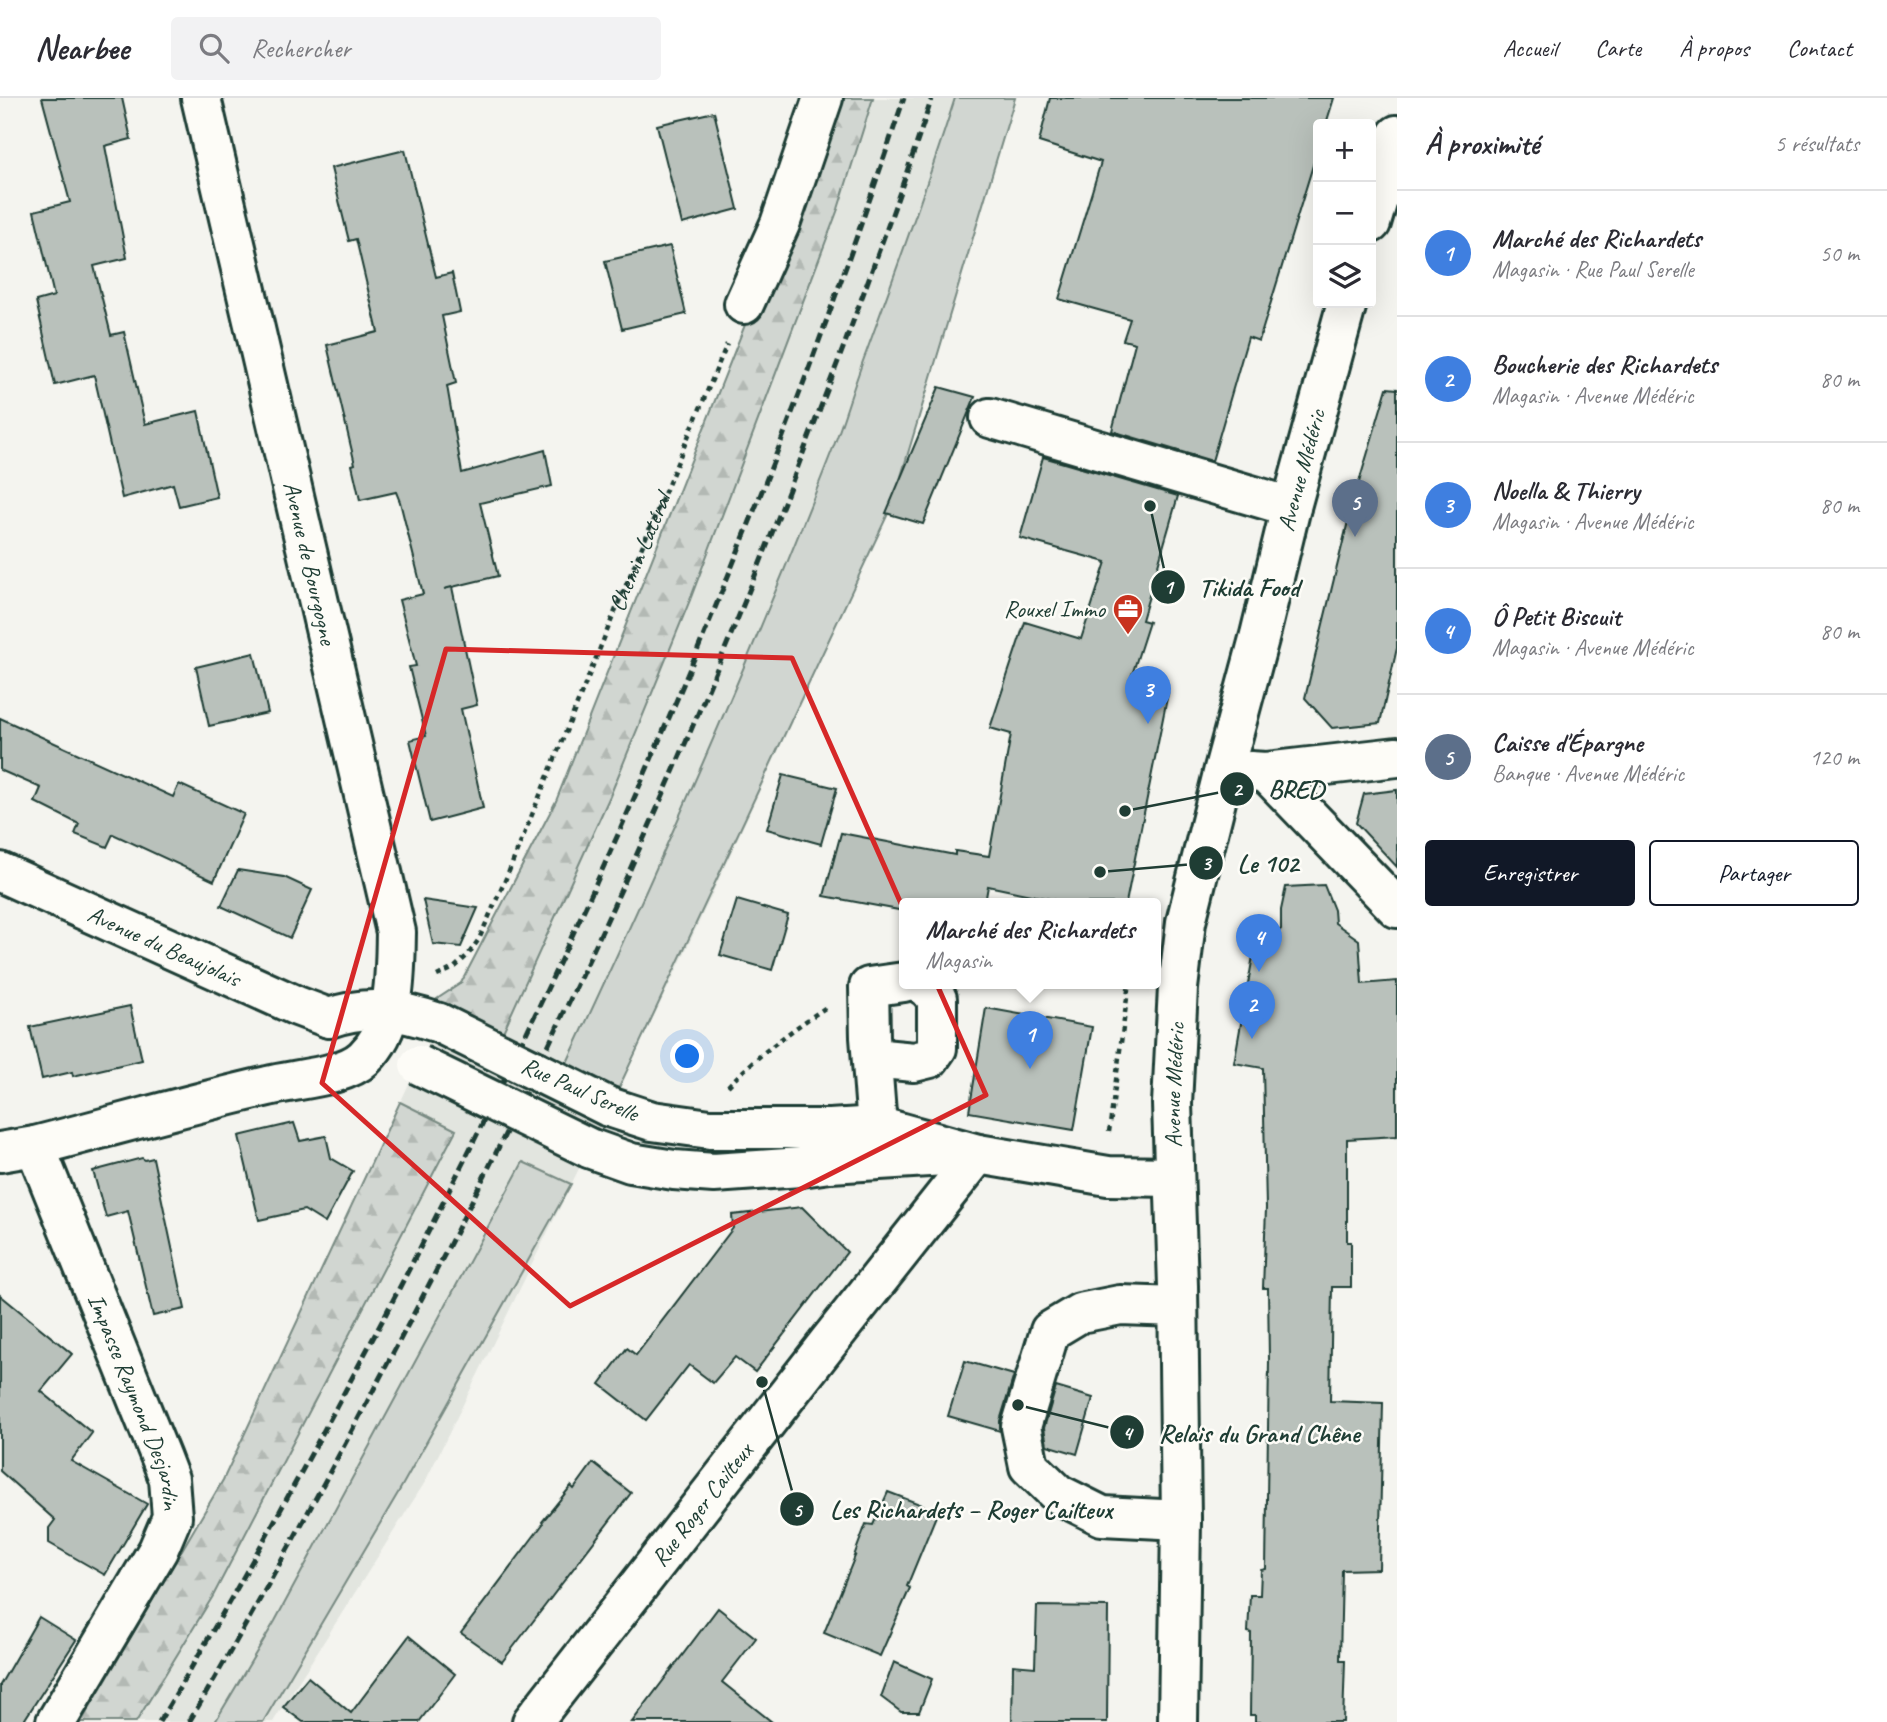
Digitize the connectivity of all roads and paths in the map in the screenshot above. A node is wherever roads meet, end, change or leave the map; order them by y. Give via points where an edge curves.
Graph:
1 (201, 98) edge
2 (823, 98) edge
3 (1397, 135) edge
4 (1376, 206) edge
5 (744, 304) joint
6 (1346, 308) edge
7 (990, 418) dead end
8 (1291, 507) junction
9 (1397, 757) edge
10 (1224, 769) junction
11 (1266, 772) junction
12 (0, 872) edge
13 (1397, 908) edge
14 (434, 978) dead end
15 (899, 983) edge
16 (929, 989) edge
17 (1128, 989) edge
18 (833, 1003) dead end
19 (329, 1018) joint
20 (383, 1029) junction
21 (872, 1058) junction
22 (690, 1126) junction
23 (877, 1126) junction
24 (18, 1149) edge
25 (978, 1154) junction
26 (1108, 1176) junction
27 (1174, 1177) junction
28 (1178, 1307) junction
29 (1181, 1520) junction
30 (56, 1722) edge
31 (532, 1722) edge
32 (1178, 1722) edge

1 - 20 street, Avenue de Bourgogne via 396,932 395,973
2 - 5 street via 780,224
3 - 4 street
5 - 14 path, Chemin Latéral via 479,939 454,968
6 - 8 street, Avenue Médéric
7 - 8 street
8 - 10 street, Avenue Médéric
9 - 11 street
10 - 11 street
10 - 27 street, Avenue Médéric via 1186,922 1172,1104
11 - 13 street
12 - 19 street, Avenue du Beaujolais
15 - 21 street via 869,987
16 - 21 street via 937,999 937,1048 930,1058 914,1062
17 - 26 path via 1109,1132
18 - 22 path via 749,1065
19 - 20 street, Rue Paul Serelle via 356,1010
20 - 22 street, Rue Paul Serelle, bridge via 409,1013 439,1023 609,1107 652,1121
20 - 24 street via 363,1060 347,1070 268,1085
20 - 25 street, Rue Paul Serelle, bridge via 419,1065 589,1148 631,1163 714,1172
21 - 23 street
22 - 23 street, Rue Paul Serelle via 740,1130
23 - 25 street, Rue Paul Serelle
24 - 30 street, Impasse Raymond Desjardin via 169,1479 172,1517 158,1550
25 - 26 street, Rue Paul Serelle
25 - 31 street, Rue Roger Cailteux
26 - 27 street, Rue Paul Serelle
27 - 28 street, Avenue Médéric
28 - 29 street, Avenue Médéric
28 - 29 street via 1121,1305 1080,1313 1050,1331 1021,1427 1029,1466 1058,1494 1102,1516
29 - 32 street, Avenue Médéric

